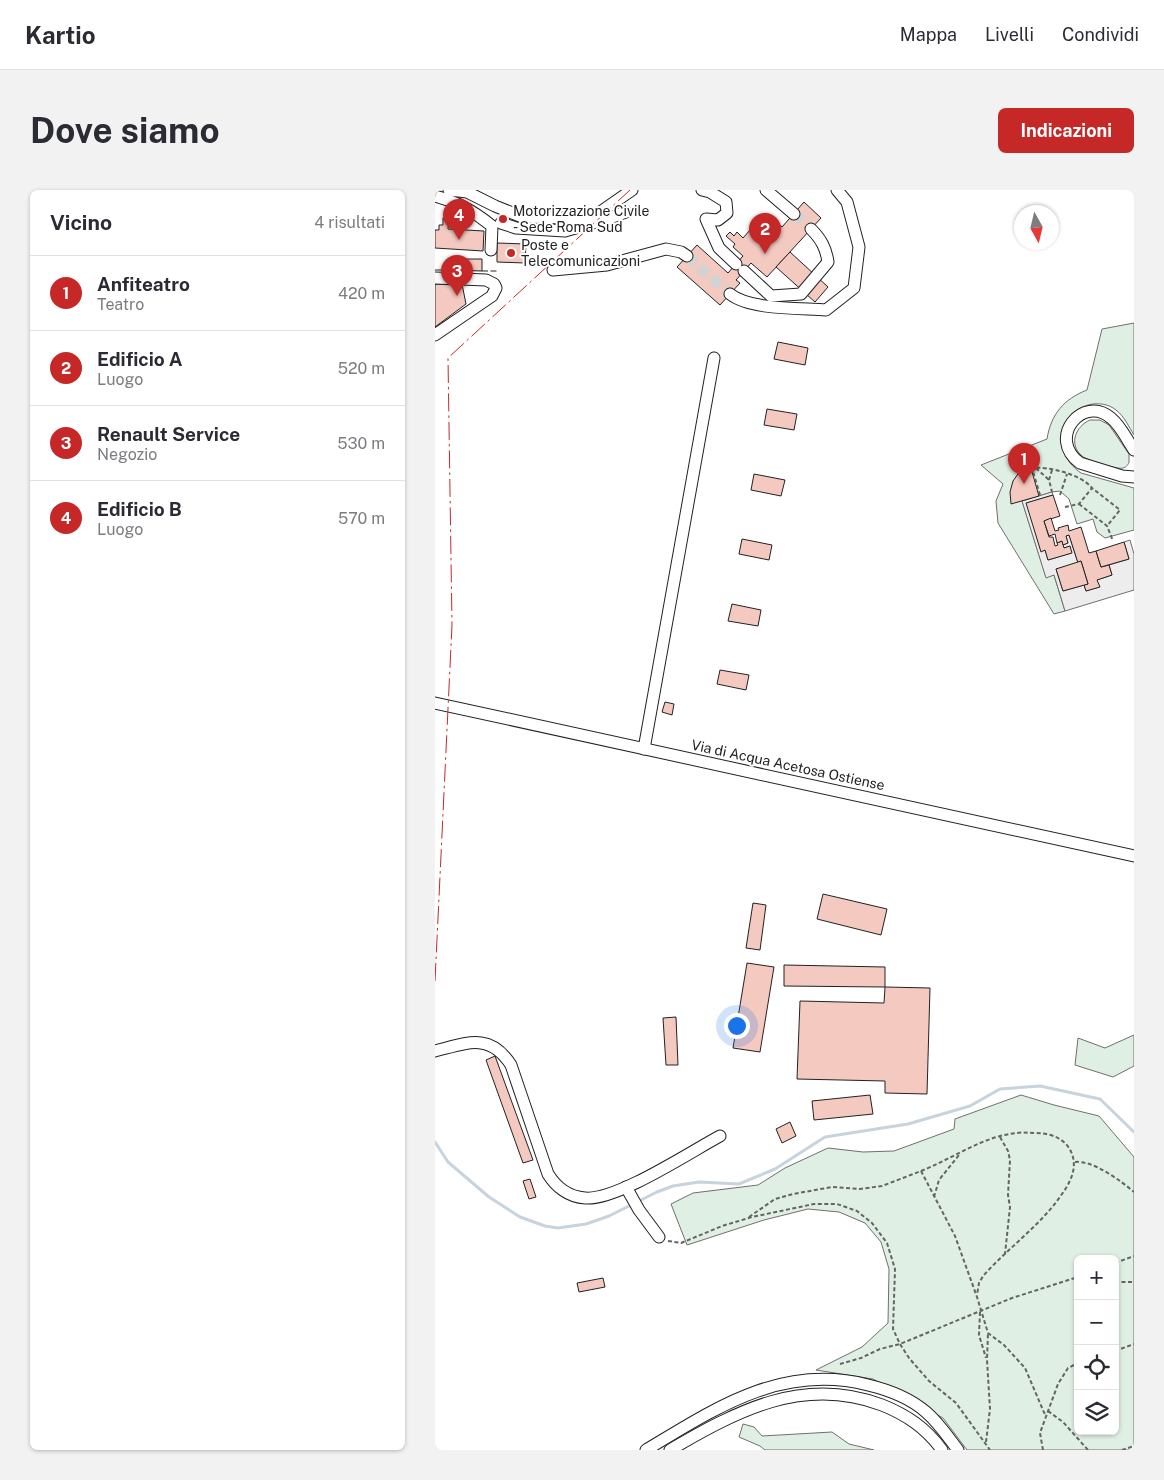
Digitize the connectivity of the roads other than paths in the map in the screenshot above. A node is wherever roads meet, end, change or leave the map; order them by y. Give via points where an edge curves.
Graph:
1 (449, 190) edge
2 (632, 190) edge
3 (702, 190) edge
4 (766, 190) edge
5 (837, 190) edge
6 (435, 196) edge
7 (504, 210) junction
8 (626, 212) dead end
9 (794, 214) tunnel mouth
10 (497, 224) junction
11 (811, 229) tunnel mouth
12 (491, 250) dead end
13 (687, 256) tunnel mouth
14 (553, 270) dead end
15 (435, 278) edge
16 (730, 294) tunnel mouth
17 (435, 335) edge
18 (714, 358) dead end
19 (1134, 450) edge
20 (1134, 477) edge
21 (435, 703) edge
22 (644, 749) junction
23 (1134, 856) edge
24 (435, 1051) edge
25 (720, 1136) dead end
26 (626, 1187) junction
27 (659, 1237) road end
28 (646, 1450) edge
29 (670, 1450) edge
30 (942, 1450) edge
31 (958, 1450) edge

1 - 7 street via 467,192
2 - 7 street via 596,215 522,217
3 - 11 street via 725,202 727,213 718,220 707,219 719,248 771,296 801,294 829,262 826,248
4 - 9 street
5 - 16 street via 847,202 859,247 854,288 827,310 761,305 738,301
6 - 10 street
7 - 10 street via 505,218
8 - 10 street via 565,231
10 - 12 street
13 - 14 street via 666,249 607,265
15 - 17 street via 486,280 496,288 492,296
18 - 22 street
19 - 20 street via 1112,418 1101,413 1084,414 1067,430 1068,449 1080,463
21 - 22 street, Via di Acqua Acetosa Ostiense
22 - 23 street, Via di Acqua Acetosa Ostiense
24 - 26 street via 475,1042 486,1043 505,1055 548,1174 563,1191 593,1198
25 - 26 street
26 - 27 street
28 - 31 street via 745,1395 785,1383 825,1378 875,1386 907,1400 927,1413
29 - 30 street via 760,1404 790,1396 826,1394 860,1398 900,1413 923,1428

